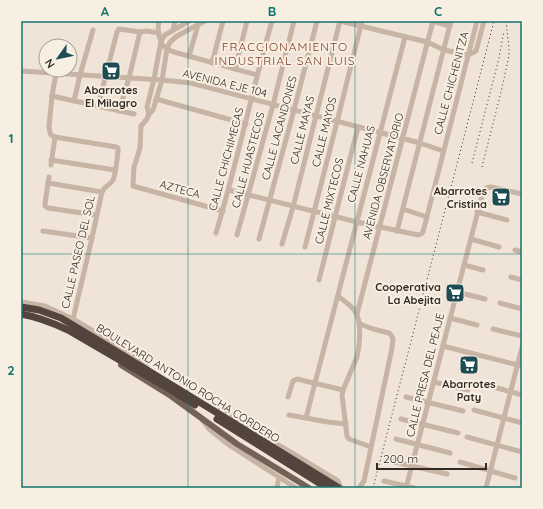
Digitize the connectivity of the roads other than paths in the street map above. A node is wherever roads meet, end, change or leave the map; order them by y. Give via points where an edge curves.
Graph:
1 (159, 21) edge
2 (175, 21) edge
3 (189, 21) edge
4 (205, 21) edge
5 (223, 21) edge
6 (247, 21) edge
7 (272, 21) edge
8 (294, 21) edge
9 (317, 21) edge
10 (340, 21) edge
11 (433, 21) edge
12 (478, 21) edge
13 (484, 21) edge
14 (362, 23) edge
15 (451, 23) edge
16 (198, 25) junction
17 (93, 30) dead end
18 (173, 30) junction
19 (140, 32) junction
20 (159, 34) junction
21 (405, 37) junction
22 (161, 42) junction
23 (427, 42) junction
24 (167, 49) junction
25 (444, 50) junction
26 (468, 55) junction
27 (190, 56) junction
28 (212, 63) junction
29 (235, 69) junction
30 (21, 71) edge
31 (38, 72) edge
32 (80, 75) junction
33 (257, 75) junction
34 (106, 76) junction
35 (55, 78) edge
36 (129, 78) junction
37 (154, 79) junction
38 (162, 80) junction
39 (52, 96) junction
40 (156, 99) junction
41 (252, 100) junction
42 (74, 101) junction
43 (273, 105) junction
44 (98, 106) junction
45 (294, 110) junction
46 (119, 111) junction
47 (134, 114) dead end
48 (149, 114) junction
49 (316, 116) junction
50 (337, 122) junction
51 (246, 124) junction
52 (358, 127) junction
53 (380, 133) junction
54 (55, 137) junction
55 (402, 139) junction
56 (420, 143) junction
57 (443, 151) junction
58 (115, 170) junction
59 (49, 176) dead end
60 (48, 183) junction
61 (229, 190) junction
62 (102, 192) junction
63 (522, 194) edge
64 (248, 196) junction
65 (270, 201) junction
66 (293, 207) junction
67 (403, 209) junction
68 (223, 211) junction
69 (314, 212) junction
70 (477, 212) junction
71 (96, 215) junction
72 (335, 217) junction
73 (427, 217) junction
74 (507, 220) dead end
75 (357, 222) junction
76 (380, 227) junction
77 (43, 231) dead end
78 (397, 231) junction
79 (216, 233) dead end
80 (237, 235) dead end
81 (92, 238) junction
82 (260, 239) dead end
83 (470, 239) junction
84 (282, 244) dead end
85 (305, 247) dead end
86 (499, 247) dead end
87 (515, 250) dead end
88 (522, 252) edge
89 (464, 265) junction
90 (483, 270) dead end
91 (511, 277) dead end
92 (319, 280) dead end
93 (522, 280) edge
94 (457, 292) junction
95 (338, 296) junction
96 (485, 299) dead end
97 (21, 302) edge
98 (500, 303) dead end
99 (21, 307) edge
100 (522, 309) edge
101 (21, 314) edge
102 (357, 314) junction
103 (450, 318) junction
104 (73, 319) junction
105 (360, 324) junction
106 (477, 325) dead end
107 (493, 329) dead end
108 (522, 336) edge
109 (443, 346) junction
110 (522, 348) edge
111 (114, 358) junction
112 (520, 366) edge
113 (148, 370) junction
114 (434, 382) junction
115 (316, 383) junction
116 (480, 383) dead end
117 (343, 390) junction
118 (468, 390) dead end
119 (511, 392) junction
120 (522, 395) edge
121 (288, 397) dead end
122 (406, 397) dead end
123 (428, 403) junction
124 (209, 408) junction
125 (474, 410) dead end
126 (463, 411) dead end
127 (289, 415) dead end
128 (200, 417) junction
129 (306, 418) junction
130 (401, 419) dead end
131 (504, 419) junction
132 (522, 423) edge
133 (346, 424) junction
134 (423, 424) junction
135 (234, 427) junction
136 (458, 433) dead end
137 (467, 437) dead end
138 (396, 439) dead end
139 (417, 445) junction
140 (497, 445) junction
141 (371, 447) junction
142 (522, 452) edge
143 (450, 453) dead end
144 (390, 461) dead end
145 (460, 462) dead end
146 (412, 466) junction
147 (490, 471) junction
148 (447, 474) dead end
149 (279, 477) junction
150 (515, 478) dead end
151 (384, 481) dead end
152 (407, 487) edge
153 (278, 488) edge
154 (296, 488) edge
155 (309, 488) edge
156 (327, 488) edge
157 (340, 488) edge
158 (359, 488) edge
159 (414, 488) edge
160 (486, 488) edge

1 - 20 street
2 - 18 street
3 - 18 street
4 - 16 street
5 - 28 street
6 - 29 street
7 - 33 street, CALLE CHICHIMECAS
8 - 43 street, CALLE HUASTECOS
9 - 45 street, CALLE LACANDONES
10 - 14 street
10 - 49 street, CALLE MAYAS
11 - 15 street
11 - 23 street, AVENIDA OBSERVATORIO
12 - 26 street, CALLE CHICHENITZA
13 - 26 street via 476,51
14 - 21 street
14 - 50 street, CALLE MAYOS
15 - 25 street
16 - 24 street via 177,36
16 - 27 street
17 - 32 street
18 - 22 street via 165,35
19 - 20 street
19 - 34 street via 119,29
19 - 36 street
20 - 22 street
21 - 23 street
21 - 53 street, CALLE NAHUAS
22 - 24 street
22 - 37 street
23 - 25 street
23 - 55 street, AVENIDA OBSERVATORIO
24 - 27 street
24 - 38 street
25 - 26 street
25 - 56 street
26 - 57 street, CALLE CHICHENITZA
27 - 28 street
28 - 29 street
29 - 33 street
30 - 31 street, AVENIDA EJE 104
32 - 34 street, AVENIDA EJE 104
32 - 42 street
33 - 41 street, CALLE CHICHIMECAS
34 - 36 street, AVENIDA EJE 104
34 - 44 street
35 - 39 street
36 - 37 street, AVENIDA EJE 104
36 - 46 street
37 - 38 street, AVENIDA EJE 104
37 - 48 street via 147,108
38 - 40 street
38 - 41 street, AVENIDA EJE 104 via 192,84
39 - 42 street
39 - 54 street via 49,126 51,135
40 - 48 street via 154,110
40 - 51 street
41 - 43 street, AVENIDA EJE 104
41 - 51 street, CALLE CHICHIMECAS
42 - 44 street
43 - 45 street, AVENIDA EJE 104
43 - 64 street, CALLE HUASTECOS
44 - 46 street
45 - 49 street, AVENIDA EJE 104
45 - 65 street, CALLE LACANDONES
46 - 47 street
48 - 68 street, AZTECA via 141,126 133,186
49 - 50 street, AVENIDA EJE 104
49 - 66 street, CALLE MAYAS
50 - 52 street, AVENIDA EJE 104
50 - 69 street, CALLE MAYOS
51 - 61 street, CALLE CHICHIMECAS
52 - 53 street, AVENIDA EJE 104
52 - 72 street, CALLE MIXTECOS
53 - 55 street, AVENIDA EJE 104
53 - 75 street, CALLE NAHUAS
54 - 58 street, CALLE PASEO DEL SOL via 118,148
54 - 58 street via 51,163
55 - 56 street, AVENIDA EJE 104
55 - 76 street, AVENIDA OBSERVATORIO
56 - 57 street, AVENIDA EJE 104
56 - 67 street
57 - 73 street, CALLE CHICHENITZA
58 - 62 street, CALLE PASEO DEL SOL via 113,180
59 - 60 street
60 - 62 street
60 - 71 street via 45,203 48,208
61 - 64 street
61 - 68 street, CALLE CHICHIMECAS
62 - 71 street, CALLE PASEO DEL SOL
63 - 70 street, CALLE PRESA DEL PEAJE via 486,188
64 - 65 street
64 - 80 street, CALLE HUASTECOS
65 - 66 street
65 - 82 street, CALLE LACANDONES
66 - 69 street
66 - 84 street, CALLE MAYAS
67 - 73 street
67 - 78 street
68 - 79 street, CALLE CHICHIMECAS
69 - 72 street
69 - 85 street, CALLE MAYOS
70 - 74 street
70 - 83 street, CALLE PRESA DEL PEAJE
71 - 81 street, CALLE PASEO DEL SOL
72 - 75 street
72 - 92 street, CALLE MIXTECOS
73 - 78 street, CALLE CHICHENITZA via 422,234
75 - 76 street
75 - 95 street, CALLE NAHUAS
76 - 78 street
76 - 102 street, AVENIDA OBSERVATORIO
77 - 81 street
81 - 104 street, CALLE PASEO DEL SOL
83 - 86 street
83 - 89 street, CALLE PRESA DEL PEAJE
87 - 88 street
89 - 90 street
89 - 94 street, CALLE PRESA DEL PEAJE
91 - 93 street
94 - 96 street
94 - 103 street, CALLE PRESA DEL PEAJE
95 - 102 street
95 - 115 street, CALLE NAHUAS
97 - 104 street via 45,306
98 - 100 street
99 - 113 highway, BOULEVARD ANTONIO ROCHA CORDERO via 61,318
101 - 111 highway, BOULEVARD ANTONIO ROCHA CORDERO via 52,322
102 - 105 street
103 - 106 street
103 - 109 street, CALLE PRESA DEL PEAJE
104 - 113 street via 142,360
105 - 117 street via 357,357
105 - 141 street via 389,333 393,339
107 - 108 street
109 - 112 street
109 - 114 street, CALLE PRESA DEL PEAJE
110 - 112 street
111 - 128 main road via 119,364
111 - 135 highway, BOULEVARD ANTONIO ROCHA CORDERO
112 - 119 street
113 - 124 highway, BOULEVARD ANTONIO ROCHA CORDERO
114 - 118 street
114 - 123 street, CALLE PRESA DEL PEAJE
115 - 117 street
115 - 121 street via 297,379
115 - 129 street, CALLE NAHUAS
116 - 119 street
117 - 133 street
119 - 120 street
119 - 131 street
122 - 123 street
123 - 126 street
123 - 134 street, CALLE PRESA DEL PEAJE
124 - 135 highway, BOULEVARD ANTONIO ROCHA CORDERO
124 - 157 street via 224,410 338,481
125 - 131 street
127 - 129 street
128 - 149 street via 219,437
128 - 155 main road via 237,444
129 - 133 street
130 - 134 street
131 - 132 street
131 - 140 street
133 - 141 street via 348,438
134 - 136 street
134 - 139 street, CALLE PRESA DEL PEAJE
135 - 156 highway, BOULEVARD ANTONIO ROCHA CORDERO
135 - 157 highway, BOULEVARD ANTONIO ROCHA CORDERO
137 - 140 street
138 - 139 street
139 - 143 street
139 - 146 street, CALLE PRESA DEL PEAJE
140 - 142 street
140 - 147 street
141 - 158 street via 364,481
144 - 146 street
145 - 147 street
146 - 148 street
146 - 152 street, CALLE PRESA DEL PEAJE
147 - 150 street
147 - 160 street
149 - 153 street
149 - 154 street
151 - 152 street
152 - 159 street

